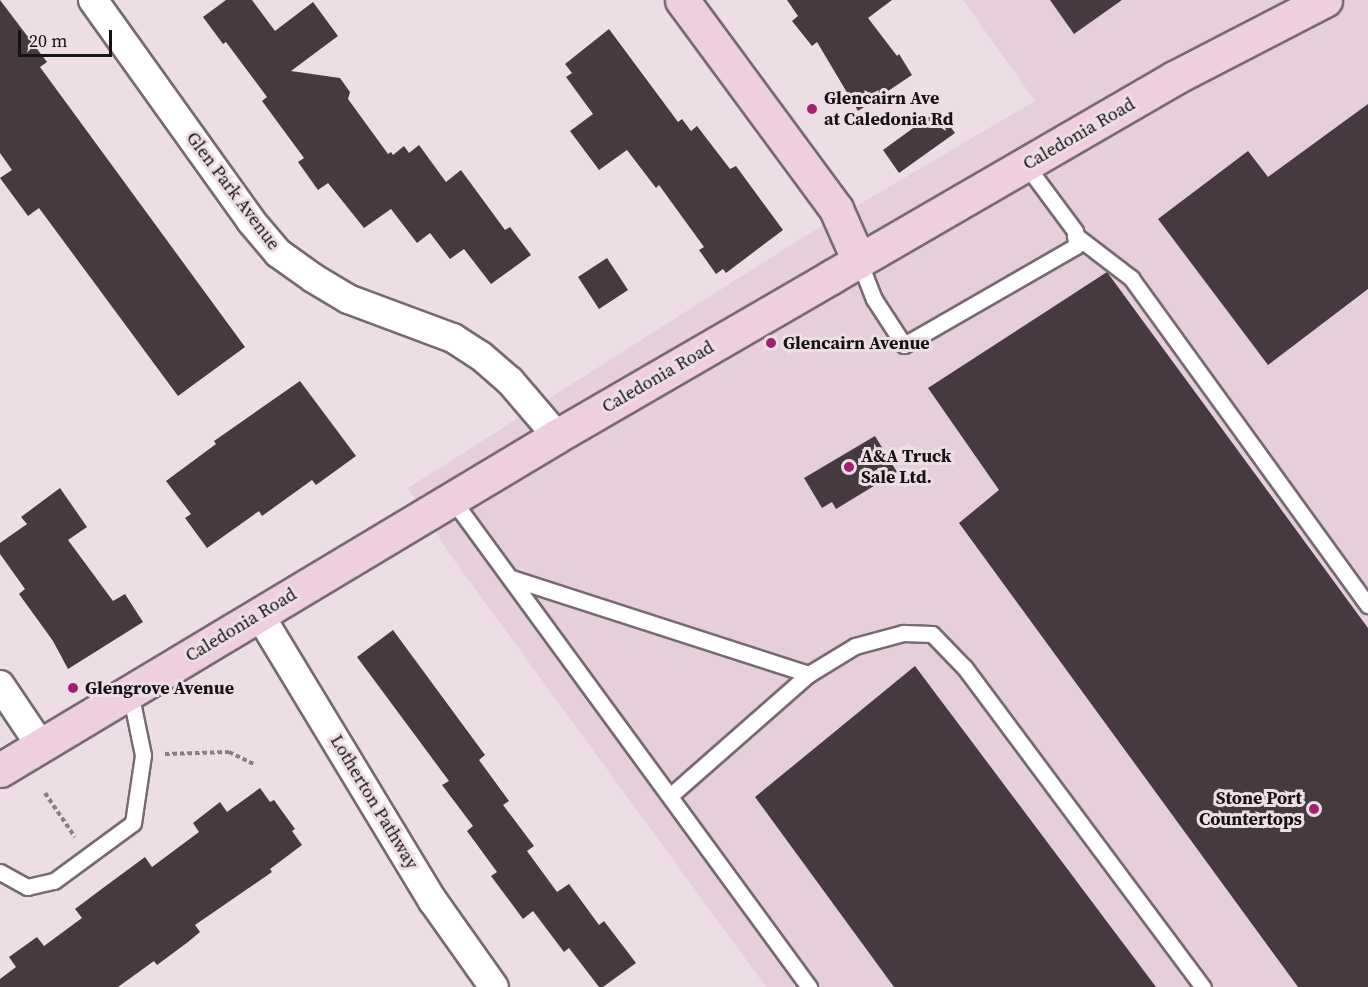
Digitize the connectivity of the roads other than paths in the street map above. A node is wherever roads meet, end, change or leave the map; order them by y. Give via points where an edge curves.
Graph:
1 (93, 0) edge
2 (682, 0) edge
3 (1326, 0) edge
4 (1026, 165) junction
5 (1075, 235) junction
6 (859, 261) junction
7 (557, 436) junction
8 (452, 499) junction
9 (511, 578) junction
10 (1368, 605) edge
11 (259, 614) junction
12 (810, 674) junction
13 (0, 685) edge
14 (130, 692) junction
15 (41, 746) junction
16 (0, 770) edge
17 (670, 796) junction
18 (0, 872) edge
19 (494, 987) edge
20 (809, 987) edge
21 (1203, 987) edge

1 - 7 street, Glen Park Avenue via 278,253 348,299 453,338 481,356 510,381
2 - 6 street via 836,209
3 - 4 street, Caledonia Road via 1174,78
4 - 5 lane
4 - 6 street, Caledonia Road
5 - 6 lane via 1076,246 904,345 874,299
5 - 10 lane via 1131,278
6 - 7 street, Caledonia Road
7 - 8 street, Caledonia Road
8 - 9 lane
8 - 11 street, Caledonia Road
9 - 12 lane
9 - 17 lane
11 - 14 street, Caledonia Road
11 - 19 street, Lotherton Pathway via 433,900
12 - 17 lane
12 - 21 lane via 855,646 903,633 933,634 965,668
13 - 15 street
14 - 15 street, Caledonia Road
14 - 18 lane via 143,755 133,823 54,881 27,887
15 - 16 street, Caledonia Road
17 - 20 lane

